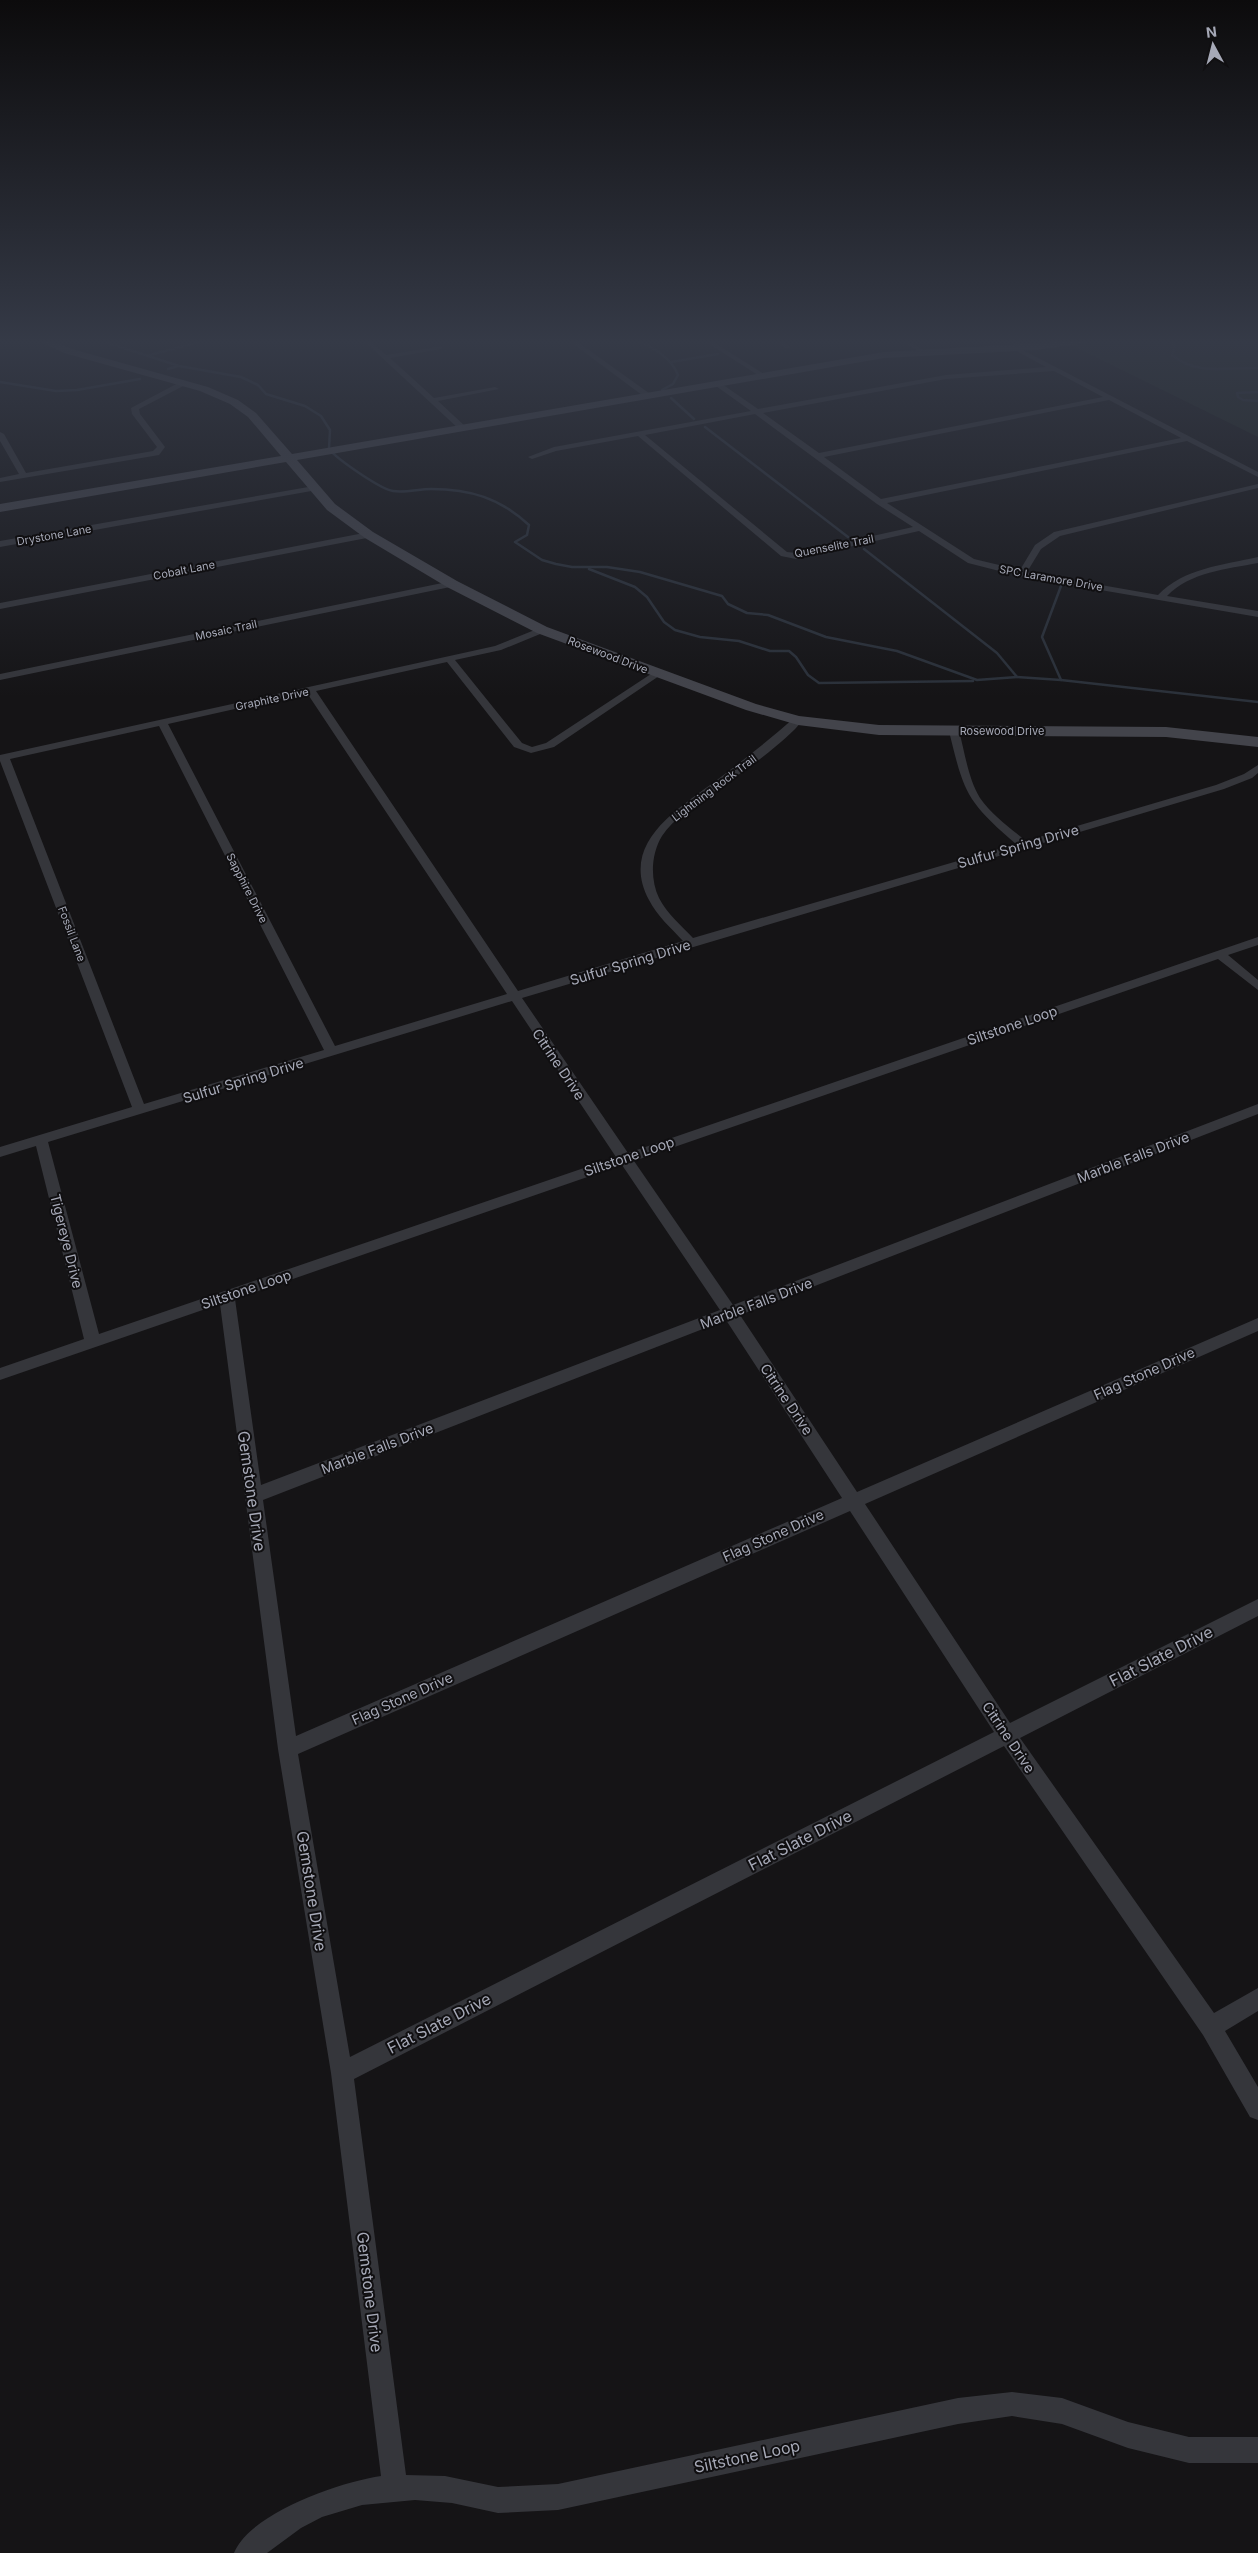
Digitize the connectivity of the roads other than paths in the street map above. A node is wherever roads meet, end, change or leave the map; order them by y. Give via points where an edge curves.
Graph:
1 (14, 459) edge
2 (121, 459) edge
3 (281, 459) edge
4 (289, 459) edge
5 (670, 459) edge
6 (821, 459) edge
7 (1086, 459) edge
8 (1228, 459) edge
9 (1258, 475) edge
10 (24, 476) junction
11 (0, 480) edge
12 (1258, 486) edge
13 (314, 488) junction
14 (880, 502) junction
15 (0, 508) edge
16 (920, 528) junction
17 (369, 535) junction
18 (0, 544) edge
19 (1258, 560) edge
20 (1022, 574) junction
21 (452, 584) junction
22 (1161, 597) junction
23 (0, 606) edge
24 (1258, 614) edge
25 (542, 630) junction
26 (449, 659) junction
27 (657, 674) junction
28 (0, 677) edge
29 (311, 690) junction
30 (798, 720) junction
31 (162, 722) junction
32 (954, 731) junction
33 (1258, 742) edge
34 (2, 757) edge
35 (1258, 768) edge
36 (1023, 844) junction
37 (1258, 941) edge
38 (691, 943) junction
39 (1219, 954) junction
40 (1258, 986) edge
41 (515, 997) junction
42 (332, 1053) junction
43 (1258, 1109) edge
44 (140, 1111) junction
45 (41, 1140) junction
46 (0, 1152) edge
47 (623, 1158) junction
48 (227, 1296) junction
49 (730, 1313) junction
50 (1258, 1324) edge
51 (93, 1342) junction
52 (0, 1374) edge
53 (253, 1496) junction
54 (854, 1500) junction
55 (1258, 1607) edge
56 (1007, 1735) junction
57 (288, 1748) junction
58 (1258, 1998) edge
59 (1211, 2027) junction
60 (342, 2072) junction
61 (1258, 2109) edge
62 (1258, 2450) edge
63 (395, 2486) junction
64 (247, 2553) edge

1 - 10 street
2 - 10 street
3 - 15 street
4 - 13 street, Rosewood Drive
5 - 16 street, Quenselite Trail via 784,554 796,556
6 - 14 street, SPC Laramore Drive
7 - 14 street
8 - 9 street
10 - 11 street
12 - 20 street via 1057,534 1038,547
13 - 17 street, Rosewood Drive via 331,507
13 - 18 street, Drystone Lane
14 - 16 street, SPC Laramore Drive
16 - 20 street, SPC Laramore Drive via 971,561
17 - 21 street, Rosewood Drive
17 - 23 street, Cobalt Lane
19 - 22 street via 1188,578 1175,583
20 - 22 street, SPC Laramore Drive
21 - 25 street, Rosewood Drive
21 - 28 street, Mosaic Trail
22 - 24 street, SPC Laramore Drive
25 - 26 street, Graphite Drive via 498,648
25 - 27 street, Rosewood Drive
26 - 27 street via 518,745 531,750 550,745
26 - 29 street, Graphite Drive
27 - 30 street, Rosewood Drive via 751,708
29 - 31 street, Graphite Drive
29 - 41 street, Citrine Drive
30 - 32 street, Rosewood Drive via 879,730
30 - 38 street, Lightning Rock Trail via 768,747 672,818 648,853 651,893 658,906
31 - 34 street, Graphite Drive
31 - 42 street, Sapphire Drive
32 - 33 street, Rosewood Drive via 1166,732
32 - 36 street via 975,798
34 - 44 street, Fossil Lane
35 - 36 street, Sulfur Spring Drive via 1248,776 1220,787
36 - 38 street, Sulfur Spring Drive
37 - 39 street, Siltstone Loop
38 - 41 street, Sulfur Spring Drive
39 - 40 street
39 - 47 street, Siltstone Loop
41 - 42 street, Sulfur Spring Drive
41 - 47 street, Citrine Drive
42 - 44 street, Sulfur Spring Drive
43 - 49 street, Marble Falls Drive
44 - 45 street, Sulfur Spring Drive
45 - 46 street, Sulfur Spring Drive
45 - 51 street, Tigereye Drive
47 - 48 street, Siltstone Loop
47 - 49 street, Citrine Drive
48 - 51 street, Siltstone Loop
48 - 53 street, Gemstone Drive
49 - 53 street, Marble Falls Drive
49 - 54 street, Citrine Drive
50 - 54 street, Flag Stone Drive
51 - 52 street, Siltstone Loop
53 - 57 street, Gemstone Drive
54 - 56 street, Citrine Drive
54 - 57 street, Flag Stone Drive
55 - 56 street, Flat Slate Drive
56 - 59 street, Citrine Drive
56 - 60 street, Flat Slate Drive
57 - 60 street, Gemstone Drive
58 - 59 street
59 - 61 street, Citrine Drive
60 - 63 street, Gemstone Drive
62 - 63 street, Siltstone Loop via 1189,2450 1128,2435 1062,2411 1012,2404 958,2411 558,2497 503,2501 447,2489
63 - 64 street, Siltstone Loop via 336,2496 298,2514

